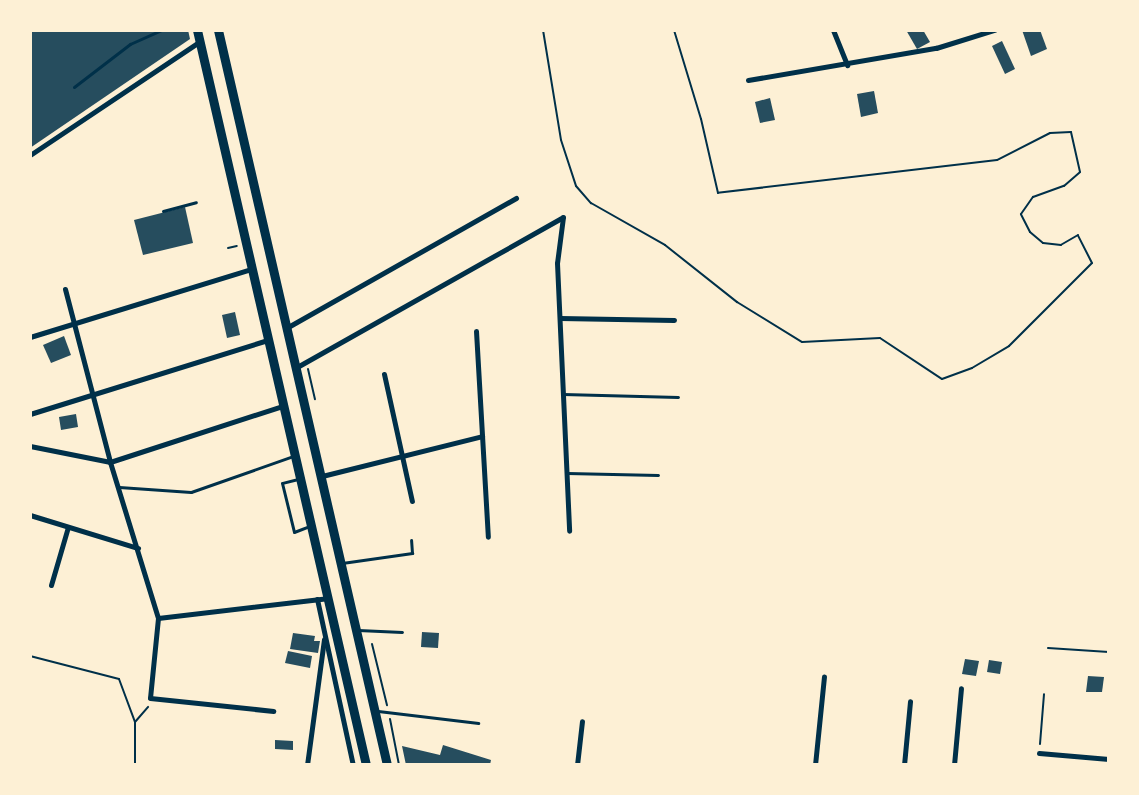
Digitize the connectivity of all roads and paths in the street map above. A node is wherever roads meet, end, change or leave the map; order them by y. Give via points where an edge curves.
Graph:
1 (161, 30) edge
2 (197, 30) edge
3 (218, 30) edge
4 (543, 30) edge
5 (674, 30) edge
6 (833, 30) edge
7 (994, 30) edge
8 (200, 41) junction
9 (847, 65) junction
10 (748, 80) dead end
11 (74, 87) dead end
12 (30, 155) edge
13 (516, 198) dead end
14 (196, 202) dead end
15 (163, 211) dead end
16 (251, 269) junction
17 (65, 289) dead end
18 (278, 289) junction
19 (257, 294) junction
20 (560, 318) junction
21 (674, 320) dead end
22 (75, 325) junction
23 (287, 328) junction
24 (476, 331) dead end
25 (30, 337) edge
26 (267, 340) junction
27 (307, 362) junction
28 (296, 368) junction
29 (384, 374) dead end
30 (563, 394) junction
31 (92, 395) junction
32 (678, 397) dead end
33 (315, 399) dead end
34 (282, 406) junction
35 (30, 414) edge
36 (482, 436) junction
37 (30, 446) edge
38 (294, 456) junction
39 (402, 456) junction
40 (110, 462) junction
41 (567, 473) junction
42 (658, 475) dead end
43 (322, 476) junction
44 (299, 479) junction
45 (119, 487) junction
46 (412, 501) dead end
47 (30, 515) edge
48 (310, 526) junction
49 (68, 527) junction
50 (569, 531) dead end
51 (488, 537) dead end
52 (411, 540) dead end
53 (138, 548) junction
54 (341, 563) junction
55 (51, 585) dead end
56 (322, 599) junction
57 (329, 610) junction
58 (158, 618) junction
59 (357, 630) junction
60 (402, 632) dead end
61 (324, 635) junction
62 (1048, 648) dead end
63 (1109, 652) edge
64 (30, 656) edge
65 (824, 676) dead end
66 (961, 688) dead end
67 (1044, 694) dead end
68 (150, 698) junction
69 (910, 701) dead end
70 (375, 710) junction
71 (273, 711) dead end
72 (582, 721) dead end
73 (135, 722) junction
74 (478, 723) dead end
75 (1039, 753) joint
76 (1109, 759) edge
77 (135, 765) edge
78 (307, 765) edge
79 (353, 765) edge
80 (366, 765) edge
81 (387, 765) edge
82 (577, 765) edge
83 (815, 765) edge
84 (904, 765) edge
85 (954, 765) edge

1 - 11 lane via 130,44
2 - 8 main road
3 - 18 main road
4 - 5 path via 561,140 576,186 591,203 665,245 737,302 802,342 880,338 942,379 1009,346 1092,263 1078,235 1061,245 1043,243 1021,214 1033,197 1064,186 1080,172 1071,132 1050,133 997,160 718,193
6 - 9 street
7 - 9 street via 936,48
8 - 12 street
8 - 16 main road
9 - 10 street
13 - 23 street
14 - 15 lane
16 - 19 main road
16 - 22 street
17 - 22 street
18 - 19 main road
18 - 23 main road
19 - 26 main road
20 - 21 street
20 - 27 street via 557,263 563,217
20 - 30 street
22 - 25 street
22 - 31 street
23 - 28 main road
24 - 36 street
26 - 31 street
26 - 34 main road
27 - 28 street
27 - 33 path
28 - 43 main road
29 - 39 street
30 - 32 lane
30 - 41 street
31 - 35 street
31 - 40 street
34 - 38 main road
34 - 40 street
36 - 39 street
36 - 51 street
37 - 40 street
38 - 44 main road
38 - 45 lane via 191,492
39 - 43 street
39 - 46 street
40 - 45 street
41 - 42 lane
41 - 50 street
43 - 54 main road
44 - 48 main road
44 - 48 lane via 282,483 294,532
45 - 53 street
47 - 49 street
48 - 56 main road
49 - 53 street
49 - 55 street
52 - 54 lane via 412,553
53 - 58 street
54 - 59 main road
56 - 57 main road
56 - 58 street
56 - 61 street
57 - 61 street
57 - 80 main road
58 - 68 street
59 - 60 lane
59 - 70 main road
61 - 78 street
61 - 79 street
62 - 63 path
64 - 73 path via 119,679
65 - 83 street
66 - 85 street
67 - 75 path
68 - 71 street
68 - 73 path via 146,713
69 - 84 street
70 - 74 lane
70 - 81 main road
72 - 82 street
73 - 77 path
75 - 76 street

